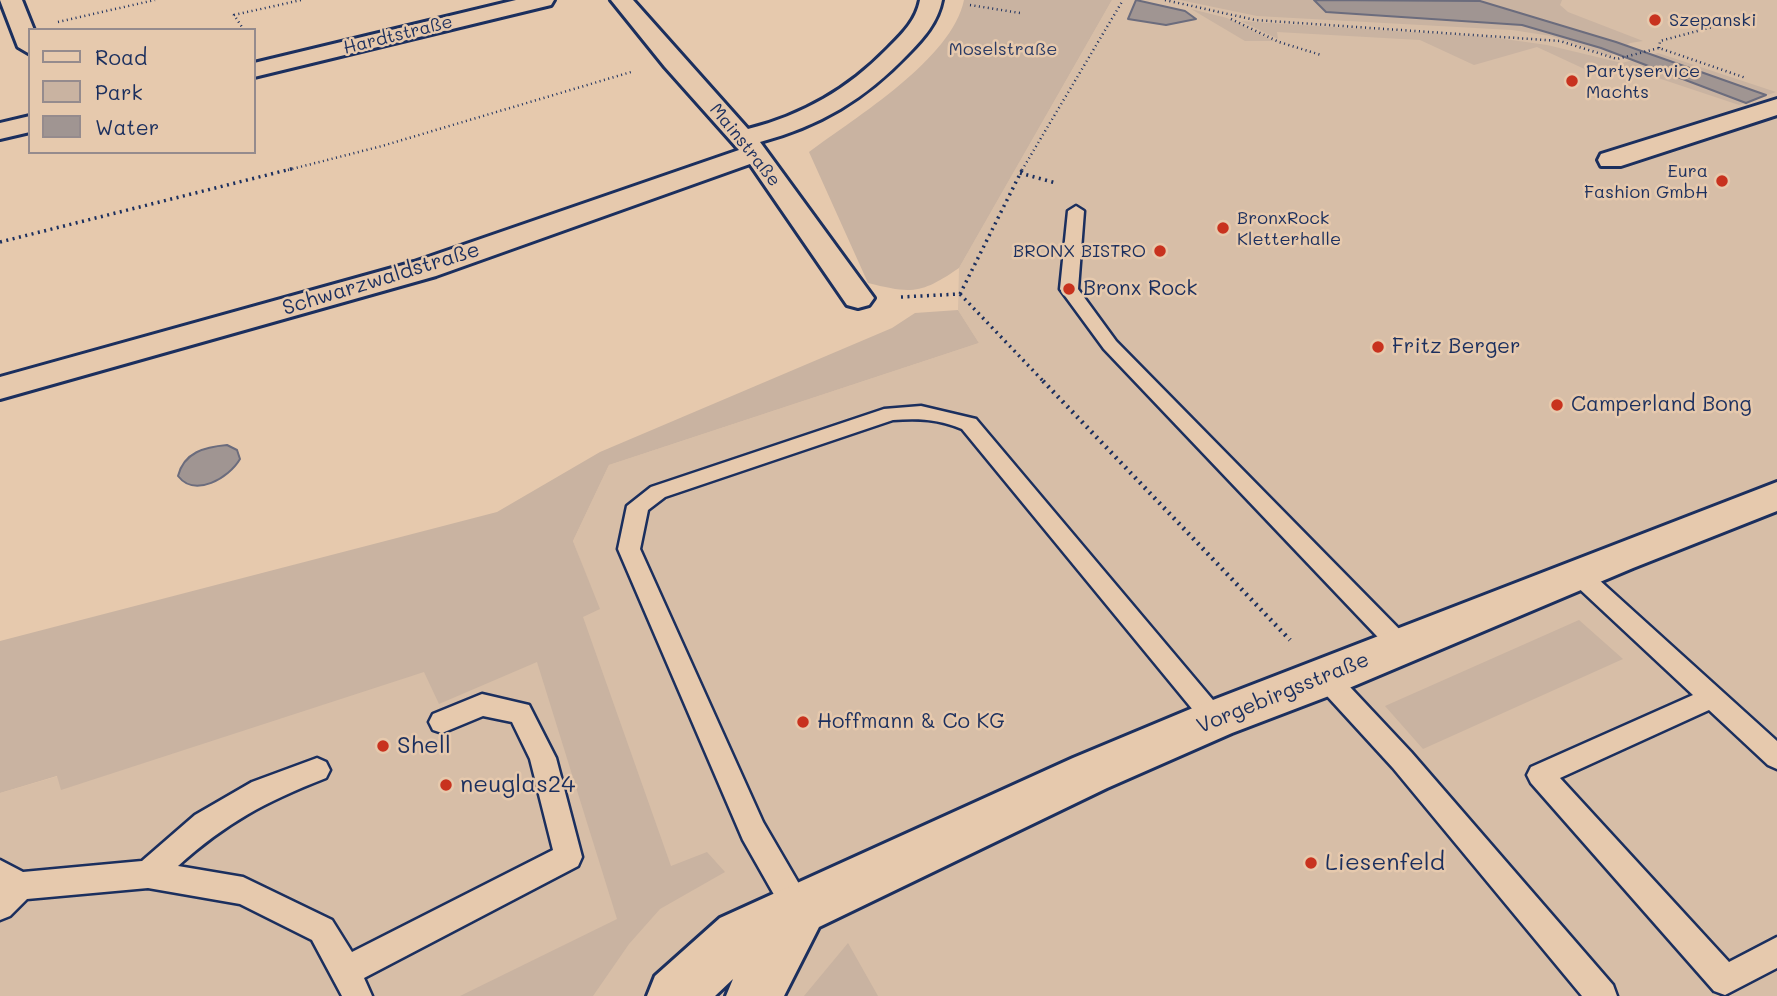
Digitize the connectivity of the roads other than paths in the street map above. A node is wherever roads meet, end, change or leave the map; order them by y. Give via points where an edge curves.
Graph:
1 (11, 0) edge
2 (543, 0) edge
3 (622, 0) edge
4 (931, 1) edge
5 (26, 38) edge
6 (256, 70) edge
7 (1777, 107) edge
8 (28, 124) edge
9 (0, 131) edge
10 (749, 145) junction
11 (1611, 160) dead end
12 (1076, 211) dead end
13 (858, 298) road end
14 (0, 388) edge
15 (1777, 496) edge
16 (1579, 575) junction
17 (1402, 646) junction
18 (1326, 678) junction
19 (1711, 698) junction
20 (1216, 719) junction
21 (442, 722) dead end
22 (1777, 757) edge
23 (317, 770) dead end
24 (148, 874) junction
25 (10, 880) edge
26 (0, 906) edge
27 (799, 911) junction
28 (1777, 952) edge
29 (351, 984) edge
30 (675, 996) edge
31 (754, 996) edge
32 (1602, 996) edge

1 - 5 street
2 - 6 street, Hardtstraße
3 - 10 street, Mainstraße
4 - 10 street via 929,14 885,67 835,106
7 - 11 street
8 - 9 street
10 - 13 street, Mainstraße
10 - 14 street, Schwarzwaldstraße via 425,269
12 - 17 lane via 1069,289 1110,345
15 - 16 street, Vorgebirgsstraße
16 - 17 street, Vorgebirgsstraße
16 - 19 lane
17 - 18 street, Vorgebirgsstraße
18 - 20 street, Vorgebirgsstraße
18 - 32 lane
19 - 22 lane
19 - 28 lane via 1540,775 1725,980
20 - 27 street, Vorgebirgsstraße via 1066,784
20 - 27 lane via 969,424 944,413 891,414 658,492 638,506 629,550 753,831
21 - 29 lane via 482,705 520,713 543,758 568,857
23 - 24 lane via 261,791 205,824
24 - 25 lane
24 - 29 lane via 243,891 322,930
25 - 26 lane
27 - 30 street, Vorgebirgsstraße via 739,937
27 - 31 street

